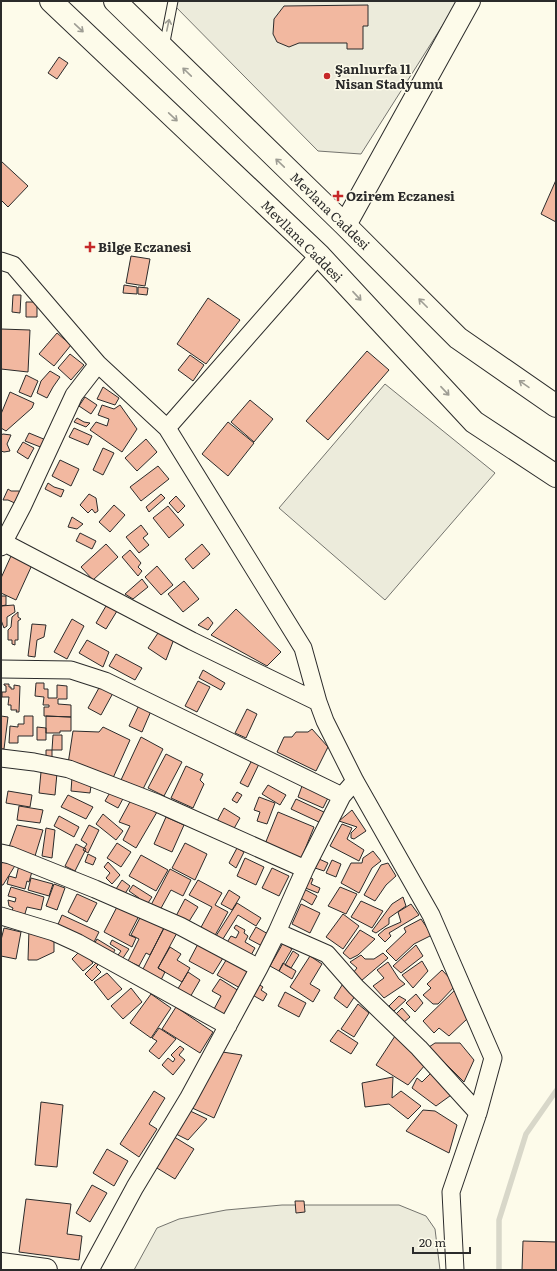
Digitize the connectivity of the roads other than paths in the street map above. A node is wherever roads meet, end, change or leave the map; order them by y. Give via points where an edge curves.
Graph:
1 (51, 1) edge
2 (115, 1) edge
3 (173, 1) edge
4 (469, 1) edge
5 (163, 48) junction
6 (345, 225) junction
7 (319, 255) junction
8 (1, 261) edge
9 (98, 364) junction
10 (556, 406) edge
11 (167, 428) junction
12 (556, 476) edge
13 (2, 543) edge
14 (1, 669) edge
15 (318, 702) junction
16 (1, 758) edge
17 (355, 781) junction
18 (342, 796) junction
19 (1, 853) edge
20 (305, 869) junction
21 (1, 916) edge
22 (277, 932) junction
23 (259, 968) junction
24 (228, 1026) junction
25 (478, 1113) junction
26 (1, 1264) edge
27 (46, 1270) edge
28 (90, 1270) edge
29 (455, 1270) edge

1 -> 7 main road, Mevllana Caddesi
2 - 5 main road, Mevlana Caddesi
5 -> 3 lane
4 - 6 main road
6 -> 5 main road, Mevlana Caddesi
10 -> 6 main road, Mevlana Caddesi via 458,338
7 - 11 street
7 -> 12 main road, Mevllana Caddesi via 474,422
8 - 9 street via 13,265
9 - 11 street
9 - 13 street via 74,396 23,505
11 - 15 street via 303,648
13 - 15 street via 192,641
14 - 18 street via 71,670 105,681
15 - 17 street
16 - 20 street via 69,769 157,803
17 - 18 street
17 - 25 street via 431,915 493,1058
18 - 20 street
19 - 23 street via 95,889 180,926
20 - 22 street
21 - 24 street via 54,932
22 - 23 street
22 - 25 street via 327,954
23 - 24 street
24 - 28 street
25 - 29 street via 451,1192
26 - 27 main road

